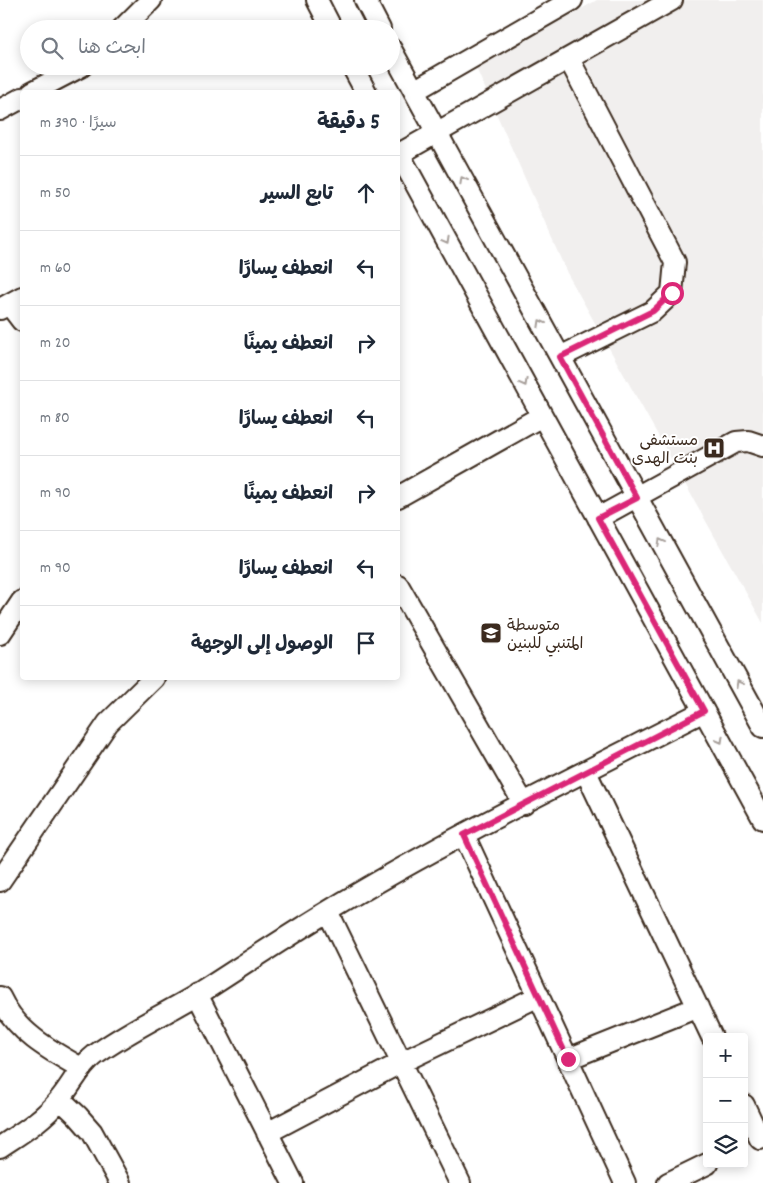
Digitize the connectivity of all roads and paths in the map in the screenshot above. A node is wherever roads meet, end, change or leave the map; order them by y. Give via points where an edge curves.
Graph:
1 (152, 0) edge
2 (317, 0) edge
3 (365, 0) edge
4 (572, 0) edge
5 (672, 0) edge
6 (131, 20) edge
7 (327, 20) edge
8 (375, 20) edge
9 (569, 59) junction
10 (400, 65) edge
11 (65, 75) edge
12 (357, 75) edge
13 (36, 90) edge
14 (365, 90) edge
15 (414, 91) junction
16 (20, 99) edge
17 (0, 110) edge
18 (437, 133) junction
19 (400, 152) edge
20 (400, 157) edge
21 (11, 304) edge
22 (20, 318) edge
23 (560, 357) junction
24 (542, 416) junction
25 (763, 446) edge
26 (400, 496) edge
27 (637, 498) junction
28 (598, 518) junction
29 (400, 588) edge
30 (20, 604) edge
31 (0, 634) edge
32 (152, 680) edge
33 (704, 711) junction
34 (763, 727) edge
35 (586, 772) junction
36 (524, 804) junction
37 (763, 819) edge
38 (464, 835) junction
39 (0, 881) edge
40 (328, 912) junction
41 (198, 994) junction
42 (539, 996) junction
43 (0, 997) edge
44 (698, 1007) junction
45 (710, 1033) edge
46 (568, 1059) junction
47 (402, 1062) junction
48 (81, 1068) junction
49 (60, 1099) junction
50 (748, 1117) edge
51 (268, 1133) junction
52 (756, 1141) edge
53 (0, 1147) edge
54 (703, 1166) edge
55 (120, 1183) edge
56 (293, 1183) edge
57 (460, 1183) edge
58 (626, 1183) edge
59 (668, 1183) edge

1 - 6 street
2 - 7 street
3 - 8 street
4 - 15 street
5 - 9 street
9 - 18 street
9 - 23 street via 675,262 672,293 653,311
10 - 15 street
11 - 13 street
12 - 14 street
15 - 18 street
16 - 17 street
18 - 19 street
23 -> 18 street
20 -> 24 street
21 - 22 street
23 - 27 street
24 - 26 street
24 - 28 street
25 - 27 street via 748,441 736,442
27 - 28 street
34 -> 27 street
28 - 33 street
29 - 36 street
30 - 31 street
32 - 39 street via 108,723
33 - 35 street
33 -> 37 street
35 - 36 street
35 - 44 street
36 - 38 street
38 - 40 street
38 - 42 street
40 - 41 street
40 - 47 street
41 - 48 street via 109,1046
41 - 51 street
42 - 46 street
42 - 47 street
43 - 48 street via 18,1026 48,1050
44 - 45 street
44 - 46 street
46 - 58 street
47 - 51 street
47 - 57 street
48 - 49 street
49 - 53 street via 38,1121
49 - 55 street via 92,1132
50 - 52 street
51 - 56 street
54 - 59 street

